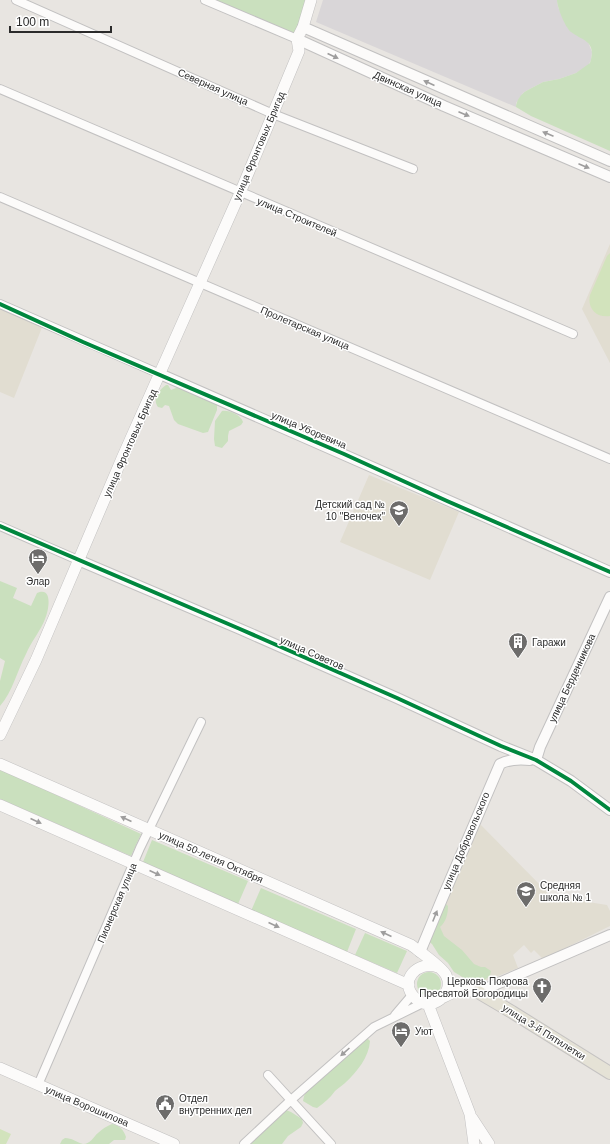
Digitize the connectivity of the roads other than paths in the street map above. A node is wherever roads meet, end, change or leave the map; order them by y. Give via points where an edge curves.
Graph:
1 (16, 0) edge
2 (206, 0) edge
3 (310, 0) edge
4 (303, 27) junction
5 (297, 39) junction
6 (0, 89) edge
7 (273, 114) junction
8 (610, 161) edge
9 (413, 169) dead end
10 (610, 177) edge
11 (240, 193) junction
12 (0, 197) edge
13 (200, 283) junction
14 (0, 304) edge
15 (573, 334) dead end
16 (160, 374) junction
17 (610, 459) edge
18 (0, 526) edge
19 (78, 560) junction
20 (610, 572) edge
21 (610, 597) edge
22 (201, 722) dead end
23 (0, 735) edge
24 (502, 746) junction
25 (536, 760) junction
26 (0, 764) edge
27 (500, 764) junction
28 (0, 805) edge
29 (610, 810) edge
30 (149, 829) junction
31 (134, 864) junction
32 (610, 935) edge
33 (420, 952) junction
34 (438, 967) junction
35 (412, 973) junction
36 (446, 976) junction
37 (410, 990) junction
38 (478, 992) junction
39 (433, 1002) junction
40 (391, 1018) junction
41 (0, 1068) edge
42 (610, 1073) edge
43 (268, 1074) dead end
44 (38, 1085) junction
45 (291, 1100) junction
46 (470, 1114) junction
47 (174, 1144) edge
48 (244, 1144) edge
49 (331, 1144) edge
50 (474, 1144) edge
51 (489, 1144) edge

1 - 7 street, Северная улица
2 - 5 street, Двинская улица
3 - 4 main road
4 - 5 main road
8 -> 4 street, Двинская улица
5 - 7 main road, улица Фронтовых Бригад via 299,51
5 -> 10 street, Двинская улица via 444,106
6 - 11 street, улица Строителей
7 - 9 street, Северная улица
7 - 11 main road, улица Фронтовых Бригад
11 - 13 main road, улица Фронтовых Бригад
11 - 15 street, улица Строителей
12 - 13 street, Пролетарская улица
13 - 16 main road, улица Фронтовых Бригад
13 - 17 street, Пролетарская улица
14 - 16 street, улица Уборевича
16 - 19 main road, улица Фронтовых Бригад
16 - 20 street, улица Уборевича
18 - 19 street, улица Советов
19 - 23 main road, улица Фронтовых Бригад via 36,660
19 - 24 street, улица Советов
21 - 25 street, улица Берденникова
22 - 30 street, Пионерская улица
24 - 25 street, улица Советов
24 - 27 street, улица Добровольского
25 - 27 street via 520,759
25 - 29 street, улица Советов via 571,781
30 -> 26 main road, улица 50-летия Октября
33 -> 27 street, улица Добровольского
28 -> 31 main road
30 - 31 street, Пионерская улица
33 -> 30 main road, улица 50-летия Октября via 411,944
31 -> 37 main road
31 - 44 street, Пионерская улица
32 - 38 street
33 - 34 main road, улица 50-летия Октября
33 - 35 main road
34 - 35 main road via 422,966
34 - 36 main road
35 - 37 main road
36 - 38 main road
36 - 39 main road via 448,986
37 - 39 main road via 417,1000
37 - 40 street
38 - 39 main road via 456,991
38 - 42 main road, улица 3-й Пятилетки
39 - 40 street
39 - 46 main road via 437,1029
40 -> 45 street via 374,1027
41 - 44 main road, улица Ворошилова
43 - 45 street
44 - 47 main road, улица Ворошилова
45 - 48 street
45 - 49 street
46 - 50 main road
46 - 51 main road

